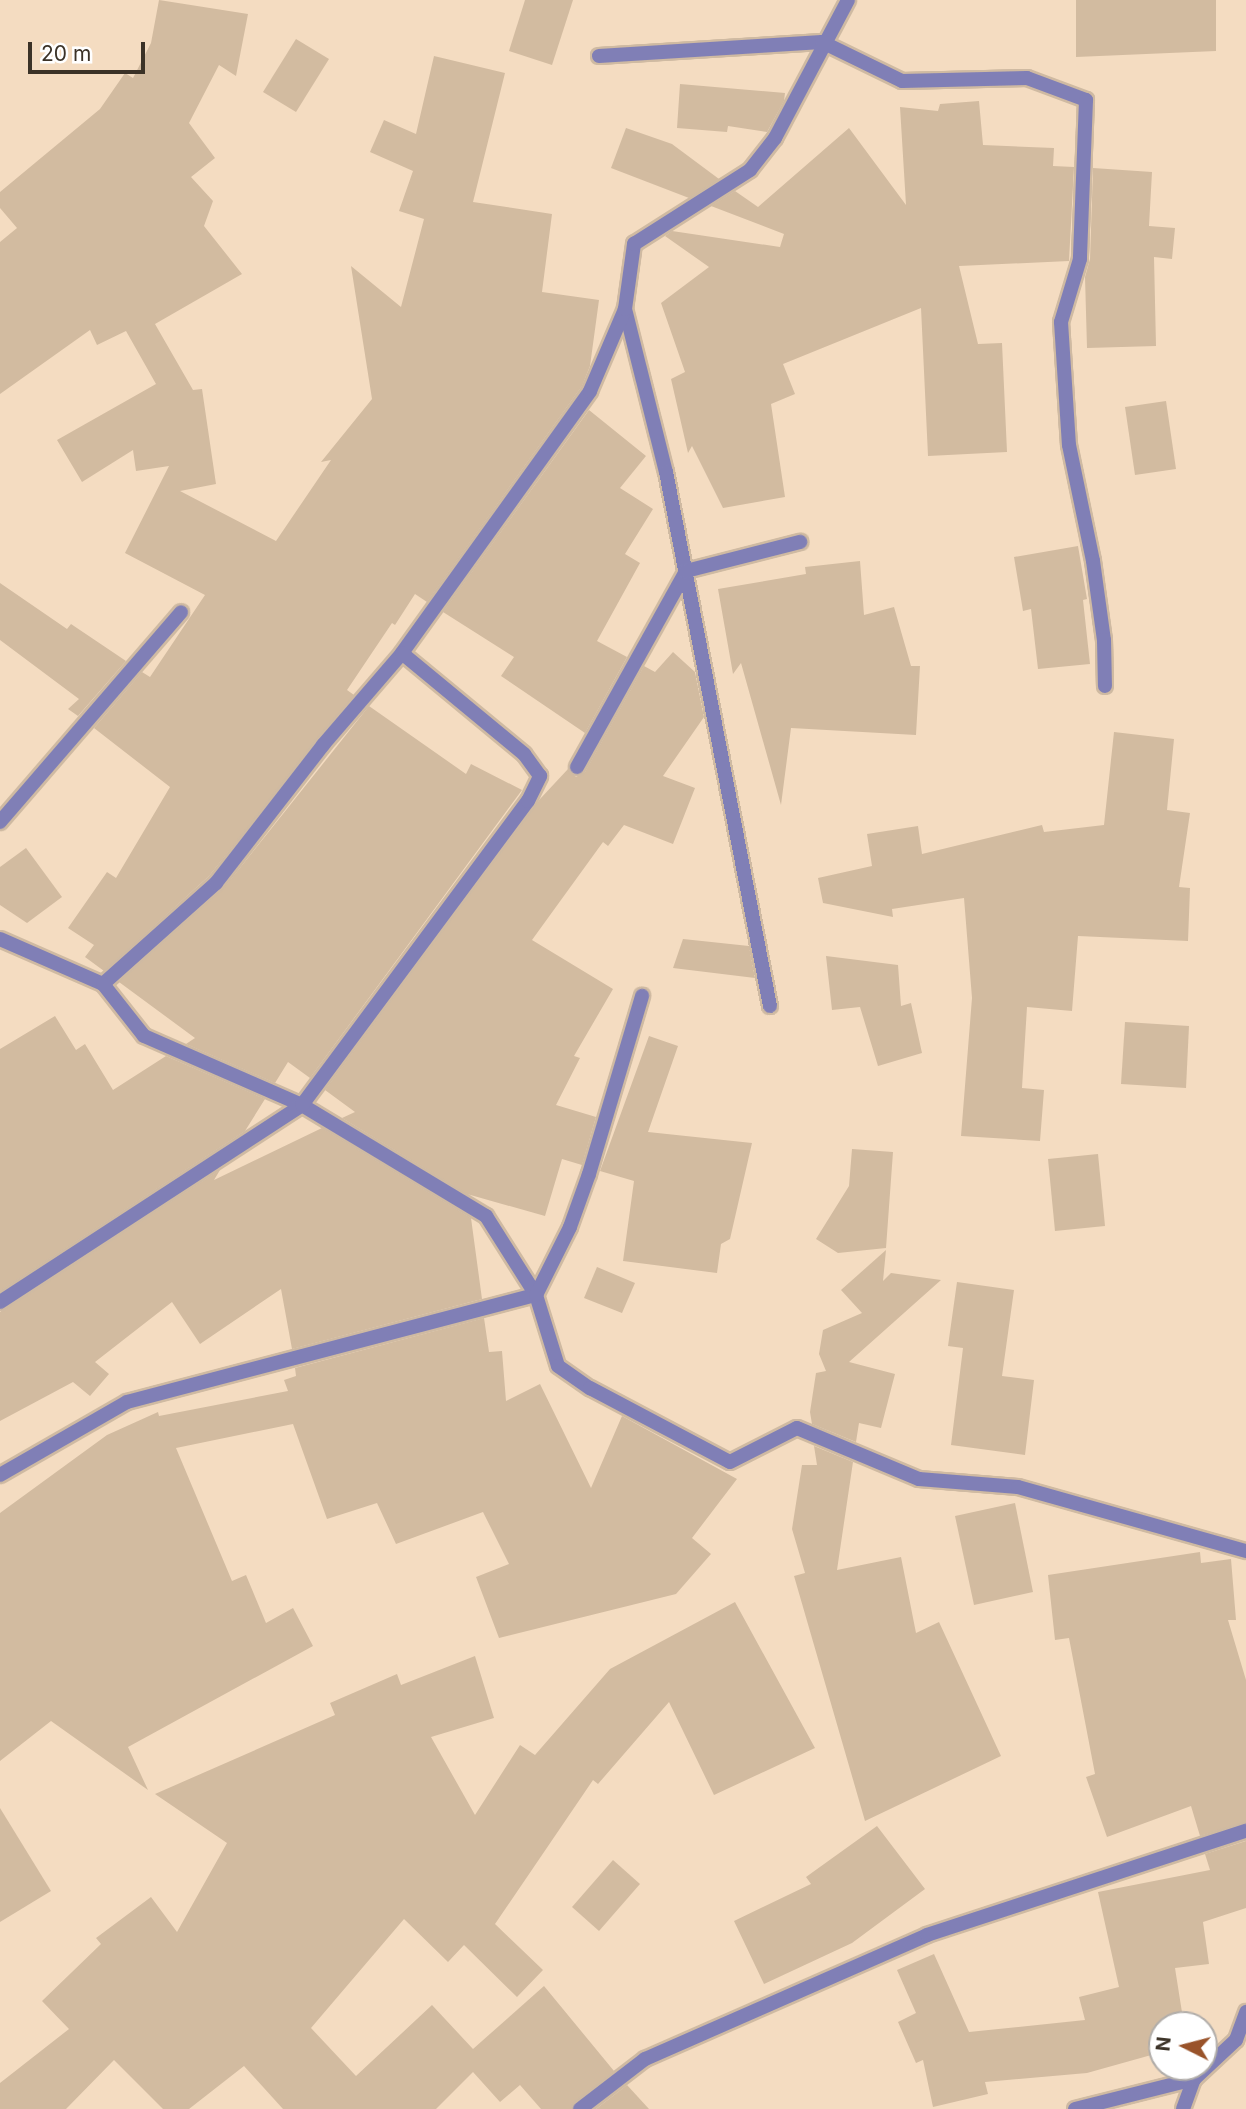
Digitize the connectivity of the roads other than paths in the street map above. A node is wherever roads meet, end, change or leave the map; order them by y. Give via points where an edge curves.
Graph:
1 (848, 0) edge
2 (822, 42) junction
3 (600, 56) dead end
4 (625, 309) junction
5 (800, 542) dead end
6 (686, 571) junction
7 (181, 612) dead end
8 (402, 653) junction
9 (1105, 686) dead end
10 (577, 767) dead end
11 (0, 822) edge
12 (0, 939) edge
13 (103, 984) junction
14 (642, 996) dead end
15 (770, 1006) dead end
16 (302, 1105) junction
17 (536, 1295) junction
18 (0, 1302) edge
19 (0, 1475) edge
20 (1246, 1551) edge
21 (1246, 1831) edge
22 (1246, 2012) edge
23 (1218, 2057) edge
24 (1186, 2081) edge
25 (1193, 2081) edge
26 (580, 2109) edge
27 (1075, 2109) edge
28 (1183, 2109) edge

1 - 2 street
2 - 3 street
2 - 4 street via 775,138 750,170 634,244
2 - 9 street via 902,81 1027,78 1086,100 1080,260 1061,322 1069,445 1093,561
4 - 6 street
4 - 8 street via 590,391
5 - 6 street
6 - 10 street
6 - 15 street
7 - 11 street
8 - 13 street via 323,745 216,883
8 - 16 street via 524,754 540,776 528,802
12 - 13 street
13 - 16 street via 144,1035
14 - 17 street via 581,1195
16 - 17 street via 486,1216
16 - 18 street
17 - 19 street via 127,1402
17 - 20 street via 558,1366 590,1388 730,1462 797,1428 919,1479 1018,1487
21 - 26 street via 927,1935 645,2059
22 - 23 street via 1236,2040
24 - 27 street
25 - 28 street

